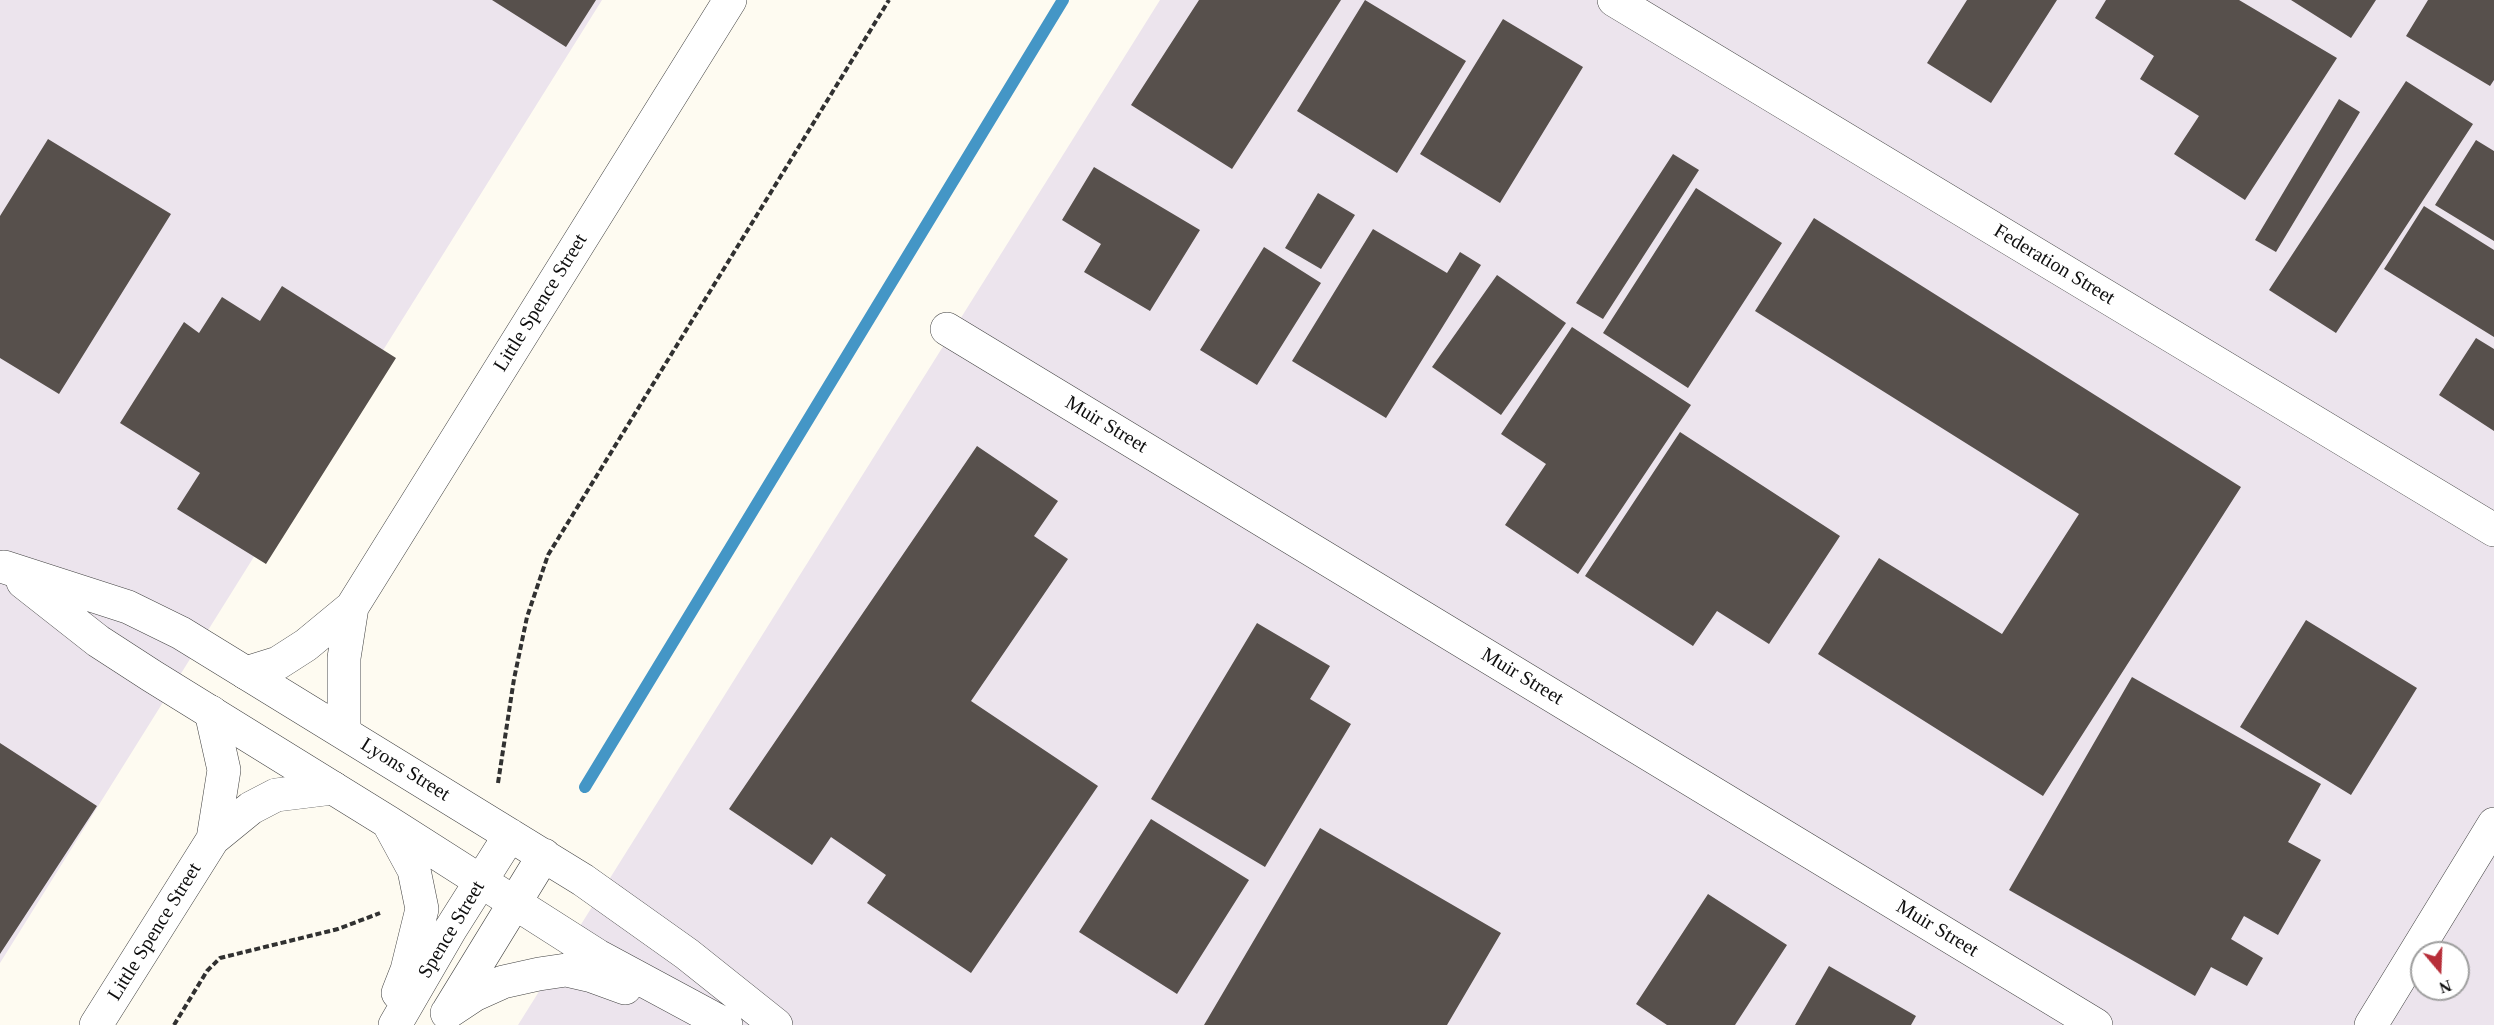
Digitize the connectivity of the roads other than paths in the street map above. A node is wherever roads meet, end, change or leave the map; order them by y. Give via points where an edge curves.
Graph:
1 (730, 0) edge
2 (1614, 0) edge
3 (947, 329) dead end
4 (2494, 530) edge
5 (2, 566) edge
6 (352, 607) junction
7 (246, 673) junction
8 (212, 712) junction
9 (344, 732) junction
10 (333, 788) junction
11 (388, 822) junction
12 (2494, 824) edge
13 (510, 835) junction
14 (213, 838) junction
15 (544, 855) junction
16 (481, 882) junction
17 (513, 902) junction
18 (444, 1019) edge
19 (96, 1025) edge
20 (385, 1025) edge
21 (395, 1025) edge
22 (724, 1025) edge
23 (776, 1025) edge
24 (2096, 1025) edge
25 (2371, 1025) edge

1 - 6 street, Little Spence Street
2 - 4 street, Federation Street
3 - 24 street, Muir Street
5 - 7 street, Lyons Street via 128,607 181,633
5 - 8 street, Lyons Street via 98,641
6 - 7 street, Little Spence Street via 278,663
6 - 9 street, Little Spence Street via 344,658
7 - 9 street, Lyons Street
8 - 10 street, Lyons Street
8 - 14 street, Little Spence Street via 224,770
9 - 13 street, Lyons Street
10 - 11 street, Lyons Street
10 - 14 street, Little Spence Street via 276,795 251,808
11 - 16 street, Lyons Street
11 - 20 street via 414,870 422,909 406,970
12 - 25 street
13 - 15 street, Lyons Street
13 - 16 street, Spence Street
14 - 19 street, Little Spence Street
15 - 17 street, Spence Street
15 - 23 street, Lyons Street via 687,954
16 - 17 street, Lyons Street
16 - 21 street, Spence Street
17 - 18 street, Spence Street
17 - 22 street, Lyons Street via 598,956
18 - 22 street via 474,995 503,982 566,970

